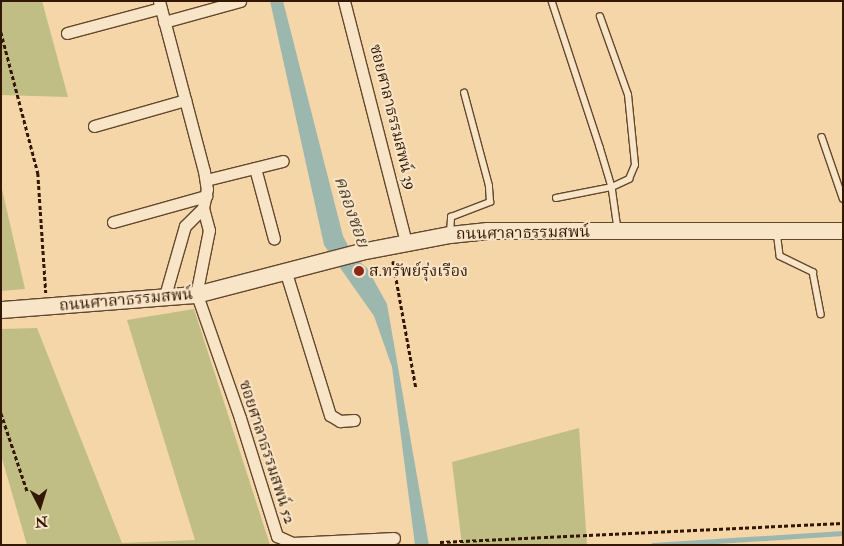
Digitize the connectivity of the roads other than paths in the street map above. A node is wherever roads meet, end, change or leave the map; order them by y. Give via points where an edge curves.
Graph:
1 (240, 1) edge
2 (344, 1) edge
3 (552, 1) edge
4 (160, 4) edge
5 (600, 17) dead end
6 (164, 22) junction
7 (67, 33) dead end
8 (464, 93) dead end
9 (185, 100) junction
10 (94, 126) dead end
11 (822, 137) dead end
12 (283, 161) dead end
13 (255, 168) junction
14 (206, 180) junction
15 (612, 188) junction
16 (206, 196) junction
17 (556, 198) dead end
18 (843, 198) edge
19 (203, 208) junction
20 (113, 222) dead end
21 (618, 231) junction
22 (777, 231) junction
23 (843, 231) edge
24 (450, 235) junction
25 (274, 239) dead end
26 (406, 242) junction
27 (286, 273) junction
28 (196, 295) junction
29 (164, 299) junction
30 (1, 310) edge
31 (821, 314) dead end
32 (354, 420) dead end
33 (394, 538) dead end

1 - 6 street
2 - 26 street, ซอยศาลาธรรมสพน์ 39
3 - 15 lane
4 - 6 street
4 - 7 street
5 - 15 lane via 631,112 635,165 629,179
6 - 9 street
8 - 24 lane via 489,186 490,202 451,217
9 - 10 street
9 - 14 street
11 - 18 lane
12 - 13 street
13 - 14 street
13 - 25 street
14 - 16 street
15 - 17 lane
15 - 21 lane
16 - 19 street
16 - 20 street
19 - 28 street via 209,230
19 - 29 street via 185,226
21 - 22 street, ถนนศาลาธรรมสพน์
21 - 24 street, ถนนศาลาธรรมสพน์ via 488,231
22 - 23 street, ถนนศาลาธรรมสพน์
22 - 31 lane via 780,256 813,272
24 - 26 street, ถนนศาลาธรรมสพน์
26 - 27 street, ถนนศาลาธรรมสพน์
27 - 28 street, ถนนศาลาธรรมสพน์
27 - 32 street via 330,415 340,421
28 - 29 street, ถนนศาลาธรรมสพน์
28 - 33 street, ซอยศาลาธรรมสพน์ 52 via 240,418 277,536 294,543
29 - 30 street, ถนนศาลาธรรมสพน์

